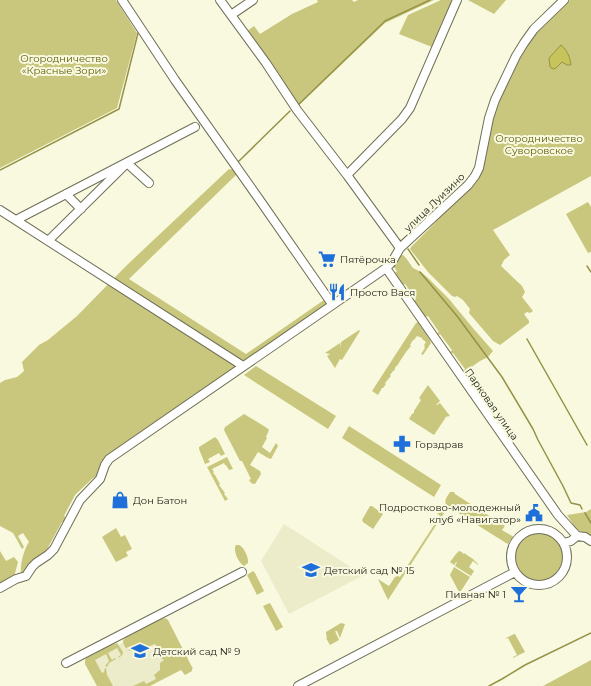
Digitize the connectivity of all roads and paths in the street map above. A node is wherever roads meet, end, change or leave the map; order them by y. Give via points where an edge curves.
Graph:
1 (122, 0) edge
2 (220, 0) edge
3 (253, 0) edge
4 (457, 0) edge
5 (564, 0) edge
6 (231, 15) junction
7 (195, 128) dead end
8 (127, 163) junction
9 (347, 175) junction
10 (149, 183) dead end
11 (66, 194) junction
12 (81, 209) junction
13 (0, 210) edge
14 (16, 220) junction
15 (48, 241) junction
16 (400, 248) junction
17 (386, 268) junction
18 (332, 304) junction
19 (243, 366) junction
20 (577, 536) junction
21 (591, 541) edge
22 (564, 542) junction
23 (242, 572) dead end
24 (515, 572) junction
25 (0, 588) edge
26 (66, 664) dead end
27 (298, 686) edge

1 - 18 street
2 - 6 street
3 - 6 street
4 - 9 street via 410,108
5 - 16 street, улица Луизино via 534,29 513,61 494,100 475,176
6 - 9 street via 297,110
7 - 8 street
8 - 10 street
8 - 11 street
8 - 12 street
9 - 16 street
11 - 12 street
11 - 14 street
12 - 15 street
13 - 14 street
14 - 15 street
15 - 19 street
16 - 17 street, улица Луизино
17 - 18 street
17 - 20 street, Парковая улица via 551,506
18 - 19 street
19 - 25 street via 109,459 104,465 100,479 80,500 54,549 36,563 26,576
20 - 21 street, Парковая улица
20 - 22 street via 571,541
22 - 24 street via 547,530 536,529 526,532 518,538 511,554
22 - 24 street via 568,554 567,565 557,580 546,585 534,586 523,581
23 - 26 street
24 - 27 street

